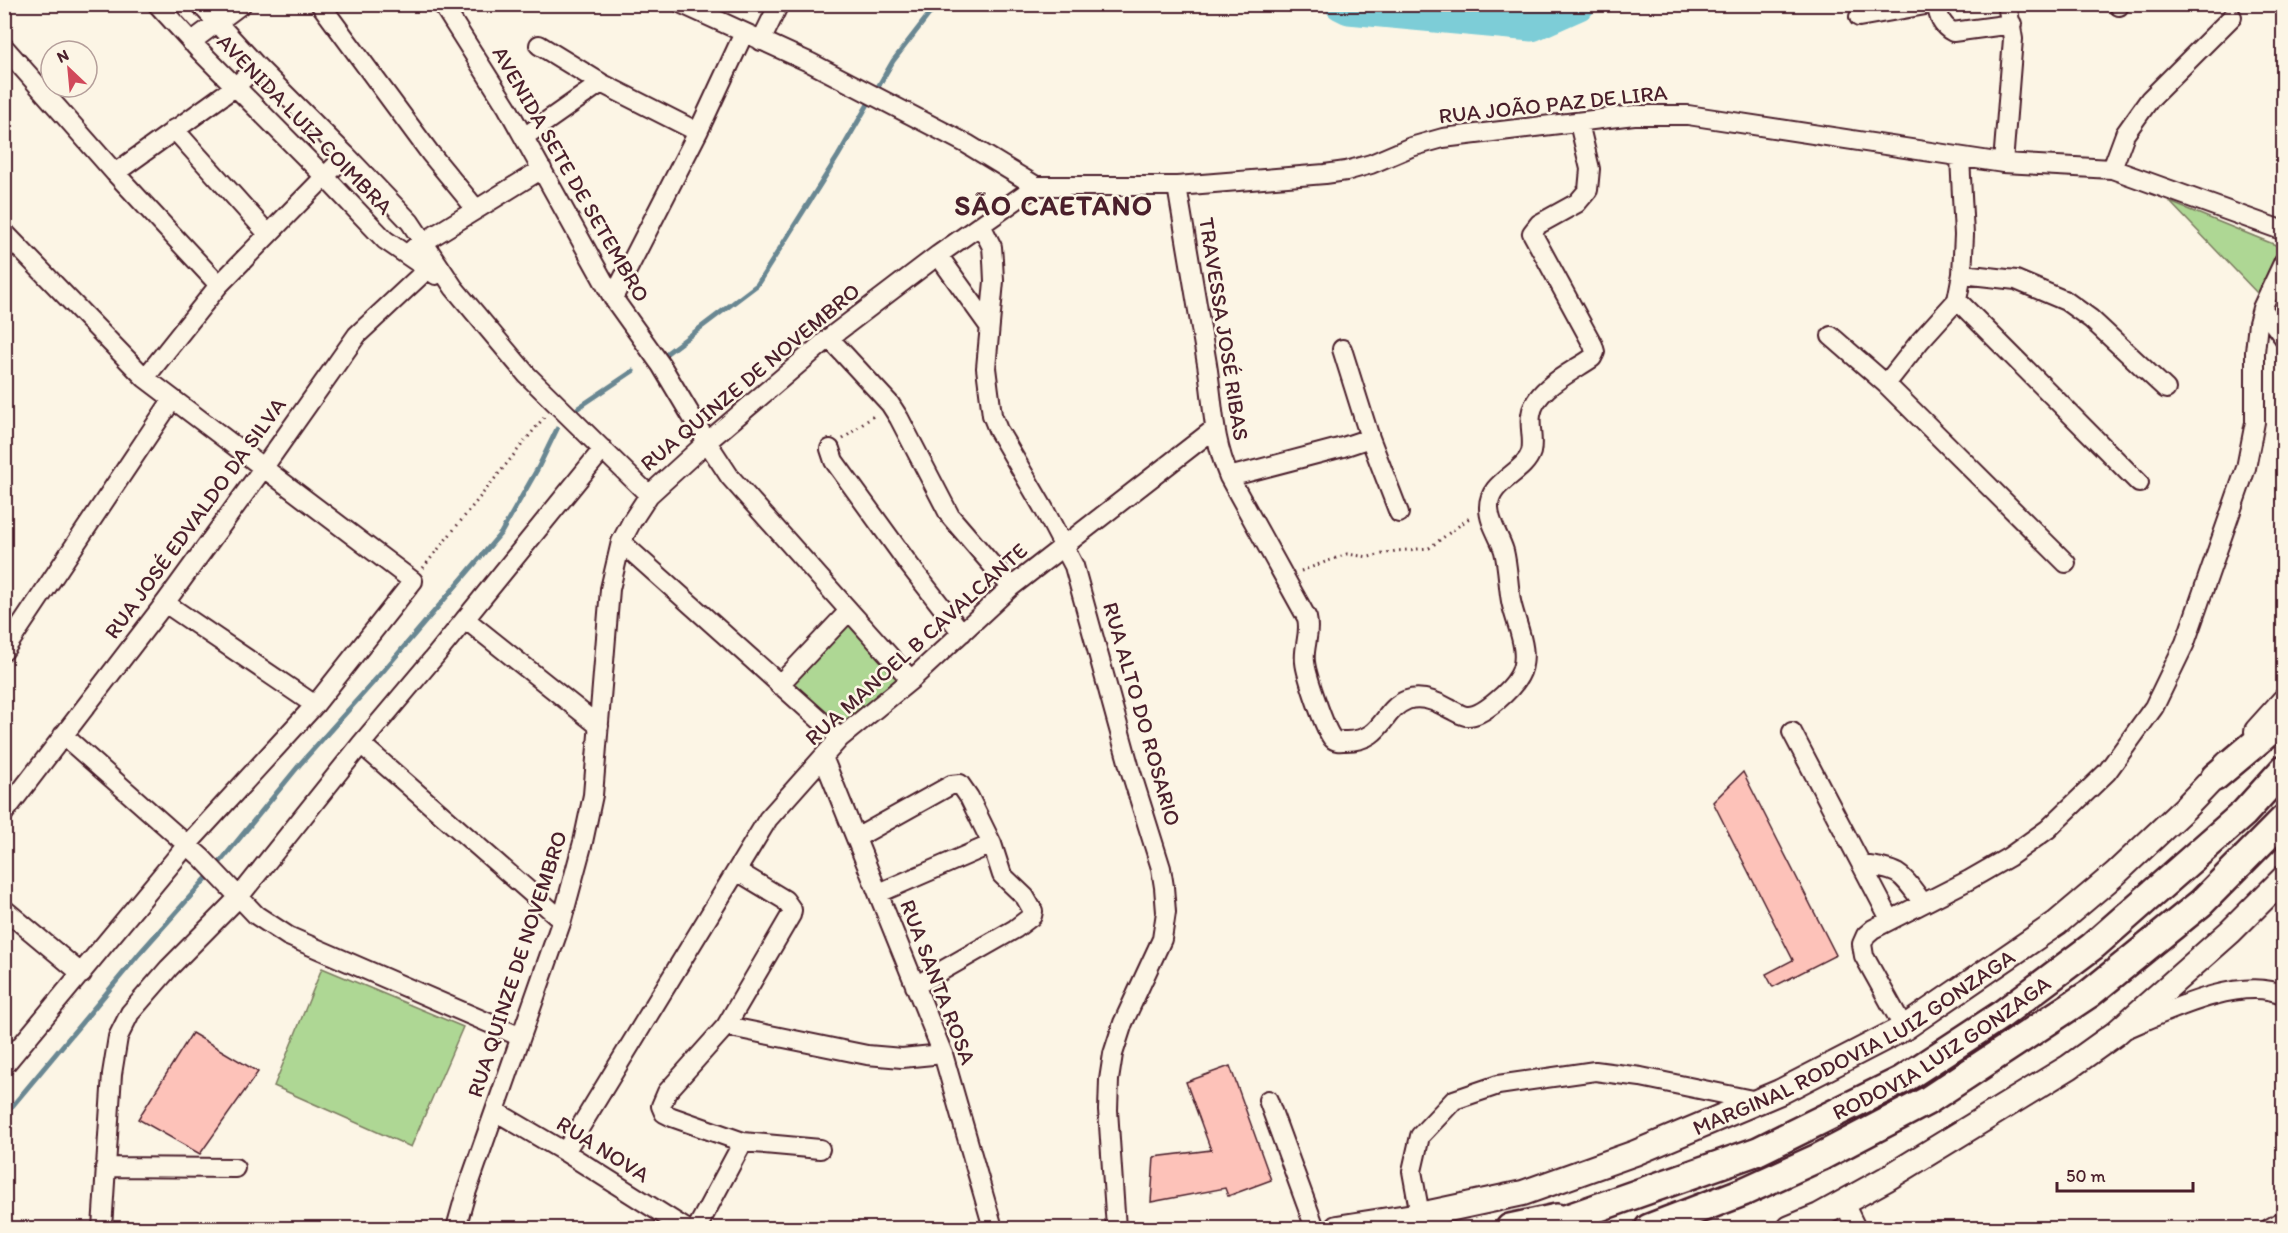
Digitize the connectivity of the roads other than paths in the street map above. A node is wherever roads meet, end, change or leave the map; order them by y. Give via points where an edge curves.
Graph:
1 (200, 4) edge
2 (242, 4) edge
3 (321, 4) edge
4 (442, 4) edge
5 (682, 4) edge
6 (779, 4) edge
7 (1931, 4) edge
8 (1936, 4) edge
9 (2007, 4) edge
10 (168, 8) edge
11 (2232, 16) dead end
12 (1858, 17) dead end
13 (216, 23) junction
14 (2012, 24) junction
15 (744, 33) junction
16 (761, 41) junction
17 (191, 42) junction
18 (539, 45) dead end
19 (4, 47) edge
20 (257, 66) junction
21 (601, 83) junction
22 (236, 86) junction
23 (1580, 123) junction
24 (174, 129) junction
25 (698, 132) junction
26 (524, 137) junction
27 (346, 155) junction
28 (1960, 157) junction
29 (2003, 163) junction
30 (542, 169) junction
31 (2112, 170) junction
32 (115, 173) junction
33 (325, 177) junction
34 (1036, 186) junction
35 (1177, 186) junction
36 (476, 209) junction
37 (981, 225) junction
38 (2283, 231) edge
39 (4, 232) edge
40 (268, 234) junction
41 (422, 241) junction
42 (406, 255) junction
43 (938, 255) junction
44 (2283, 261) edge
45 (431, 265) junction
46 (1962, 274) junction
47 (219, 285) junction
48 (613, 298) junction
49 (1957, 300) junction
50 (2262, 308) junction
51 (989, 326) junction
52 (1831, 336) dead end
53 (829, 338) junction
54 (2283, 338) edge
55 (1342, 349) dead end
56 (145, 378) junction
57 (1886, 384) junction
58 (2166, 389) dead end
59 (172, 400) junction
60 (1214, 429) junction
61 (1370, 438) junction
62 (707, 442) junction
63 (603, 449) junction
64 (831, 449) road end
65 (264, 467) junction
66 (1229, 477) junction
67 (2139, 483) dead end
68 (649, 495) junction
69 (1399, 513) dead end
70 (621, 542) junction
71 (1064, 545) junction
72 (2066, 563) dead end
73 (1011, 587) junction
74 (165, 603) junction
75 (849, 611) junction
76 (465, 619) junction
77 (962, 633) junction
78 (4, 651) edge
79 (911, 680) junction
80 (779, 685) junction
81 (2283, 701) edge
82 (315, 705) junction
83 (2283, 719) edge
84 (599, 726) junction
85 (1792, 732) dead end
86 (63, 735) junction
87 (840, 738) junction
88 (361, 744) junction
89 (823, 757) junction
90 (2283, 770) edge
91 (2215, 777) junction
92 (4, 813) edge
93 (2283, 819) edge
94 (856, 838) junction
95 (992, 844) junction
96 (186, 846) junction
97 (1862, 865) junction
98 (736, 870) junction
99 (2283, 878) edge
100 (233, 891) junction
101 (879, 893) junction
102 (1923, 903) junction
103 (4, 909) edge
104 (1890, 919) junction
105 (562, 920) junction
106 (82, 974) junction
107 (915, 987) junction
108 (2283, 995) edge
109 (726, 1026) junction
110 (1904, 1028) junction
111 (2115, 1034) junction
112 (521, 1037) junction
113 (943, 1054) junction
114 (4, 1066) edge
115 (1268, 1100) dead end
116 (1757, 1101) junction
117 (495, 1111) junction
118 (743, 1142) junction
119 (820, 1149) dead end
120 (564, 1152) junction
121 (1820, 1157) junction
122 (105, 1167) junction
123 (235, 1168) dead end
124 (1844, 1203) junction
125 (1599, 1209) junction
126 (1420, 1215) junction
127 (2283, 1220) edge
128 (1822, 1222) edge
129 (102, 1228) edge
130 (456, 1228) edge
131 (685, 1228) edge
132 (697, 1228) edge
133 (993, 1228) edge
134 (1116, 1228) edge
135 (1315, 1228) edge
136 (1337, 1228) edge
137 (1510, 1228) edge
138 (1540, 1228) edge
139 (1649, 1228) edge
140 (1684, 1228) edge
141 (1790, 1228) edge
142 (1856, 1228) edge
143 (2270, 1228) edge

1 - 13 street, AVENIDA LUIZ COIMBRA
2 - 13 street
3 - 36 street
4 - 26 street, AVENIDA SETE DE SETEMBRO
5 - 15 street
6 - 16 street
7 - 12 street
8 - 14 street via 1939,18 1953,32
9 - 14 street
10 - 17 street, AVENIDA LUIZ COIMBRA
11 - 31 street via 2150,99 2125,134
13 - 17 street
13 - 20 street, AVENIDA LUIZ COIMBRA
14 - 29 street
15 - 16 street
15 - 25 street
16 - 34 street via 967,144
17 - 22 street, AVENIDA LUIZ COIMBRA
18 - 21 street
19 - 32 street
20 - 22 street
20 - 27 street, AVENIDA LUIZ COIMBRA
21 - 25 street
21 - 26 street
22 - 24 street
22 - 33 street, AVENIDA LUIZ COIMBRA
23 - 28 street, RUA JOÃO PAZ DE LIRA via 1634,115 1688,115
23 - 35 street, RUA JOÃO PAZ DE LIRA via 1443,138 1346,171
23 - 66 street, TRAVESSA JOSÉ RIBAS via 1590,169 1588,190 1577,203 1532,233 1595,352 1535,401 1531,412 1531,451 1526,462 1500,484 1491,498 1490,514 1503,550 1524,664 1502,696 1465,716 1416,698 1405,701 1366,738 1332,739 1305,662 1307,618
24 - 32 street
24 - 40 street
25 - 48 street
26 - 30 street, AVENIDA SETE DE SETEMBRO
27 - 33 street
27 - 41 street, AVENIDA LUIZ COIMBRA via 410,222
28 - 29 street, RUA JOÃO PAZ DE LIRA
28 - 46 street
29 - 31 street, RUA JOÃO PAZ DE LIRA
30 - 36 street
30 - 48 street, AVENIDA SETE DE SETEMBRO
31 - 38 street, RUA JOÃO PAZ DE LIRA
32 - 47 street
33 - 40 street
33 - 42 street, AVENIDA LUIZ COIMBRA via 385,240
34 - 35 street, RUA JOÃO PAZ DE LIRA
34 - 37 street, RUA QUINZE DE NOVEMBRO
35 - 60 street, TRAVESSA JOSÉ RIBAS via 1208,368
36 - 41 street
37 - 43 street, RUA QUINZE DE NOVEMBRO
37 - 51 street, RUA ALTO DO ROSARIO via 993,260
39 - 56 street
40 - 47 street
41 - 42 street
41 - 45 street, AVENIDA LUIZ COIMBRA
42 - 45 street, AVENIDA LUIZ COIMBRA
43 - 51 street
43 - 53 street, RUA QUINZE DE NOVEMBRO
44 - 50 street
45 - 63 street via 527,375
45 - 65 street, RUA JOSÉ EDVALDO DA SILVA via 357,336
46 - 49 street
46 - 58 street via 2016,280 2066,301 2091,319
47 - 56 street
48 - 62 street, AVENIDA SETE DE SETEMBRO via 661,365
49 - 57 street
49 - 67 street
50 - 54 street
50 - 102 street via 2255,352 2255,422 2246,468 2185,644 2154,707 2107,772 2048,829 2009,857
51 - 71 street, RUA ALTO DO ROSARIO via 986,368 992,415
52 - 57 street
53 - 62 street, RUA QUINZE DE NOVEMBRO
53 - 73 street via 890,404 950,516
55 - 61 street
56 - 59 street
57 - 72 street
59 - 65 street
59 - 78 street
60 - 66 street, TRAVESSA JOSÉ RIBAS
60 - 71 street, RUA MANOEL B CAVALCANTE
61 - 66 street, TRAVESSA JOSÉ RIBAS
61 - 69 street
62 - 68 street, RUA QUINZE DE NOVEMBRO
62 - 75 street via 730,477
63 - 68 street
63 - 76 street
64 - 77 street via 834,461
65 - 74 street, RUA JOSÉ EDVALDO DA SILVA
65 - 82 street via 413,581
68 - 70 street, RUA QUINZE DE NOVEMBRO
70 - 80 street
70 - 84 street, RUA QUINZE DE NOVEMBRO via 610,589
71 - 73 street, RUA MANOEL B CAVALCANTE
71 - 134 street, RUA ALTO DO ROSARIO via 1081,588 1161,868 1166,912 1162,939 1113,1054 1108,1110
73 - 77 street, RUA MANOEL B CAVALCANTE
74 - 82 street
74 - 86 street, RUA JOSÉ EDVALDO DA SILVA
75 - 79 street
75 - 80 street
76 - 84 street
76 - 88 street
77 - 79 street, RUA MANOEL B CAVALCANTE
79 - 87 street, RUA MANOEL B CAVALCANTE
80 - 87 street
81 - 91 main road, MARGINAL RODOVIA LUIZ GONZAGA
82 - 96 street
83 - 91 highway
84 - 105 street, RUA QUINZE DE NOVEMBRO via 593,795
85 - 97 street
86 - 92 street, RUA JOSÉ EDVALDO DA SILVA
86 - 96 street
87 - 89 street, RUA MANOEL B CAVALCANTE
88 - 100 street
88 - 105 street
89 - 94 street, RUA SANTA ROSA
89 - 98 street, RUA MANOEL B CAVALCANTE via 768,819
90 - 125 highway, RODOVIA LUIZ GONZAGA via 2244,813 2093,946 2001,1016 1902,1080 1758,1151
91 - 110 main road, MARGINAL RODOVIA LUIZ GONZAGA via 2115,874 2057,923
93 - 121 highway, RODOVIA LUIZ GONZAGA via 2201,903 2089,994 1927,1101
94 - 95 street via 951,785 960,784
94 - 101 street, RUA SANTA ROSA
95 - 101 street
95 - 107 street via 1002,875 1030,904 1032,916
96 - 100 street
96 - 106 street
97 - 102 street via 1902,874
97 - 104 street
98 - 109 street via 785,900 792,910
98 - 120 street, RUA MANOEL B CAVALCANTE
99 - 111 main road via 2230,932
100 - 112 street via 256,915 288,936
100 - 122 street via 130,1013 118,1037
101 - 107 street, RUA SANTA ROSA
102 - 104 street
103 - 106 street
104 - 110 street via 1866,935 1864,957
105 - 112 street, RUA QUINZE DE NOVEMBRO
106 - 114 street
107 - 113 street, RUA SANTA ROSA
108 - 111 street via 2257,989 2209,996
109 - 113 street via 867,1055 902,1058
109 - 118 street via 667,1092 661,1106 672,1117
110 - 116 main road, MARGINAL RODOVIA LUIZ GONZAGA
111 - 124 main road via 2069,1067
112 - 117 street, RUA QUINZE DE NOVEMBRO
113 - 133 street, RUA SANTA ROSA
115 - 135 street
116 - 126 main road, MARGINAL RODOVIA LUIZ GONZAGA via 1635,1153 1523,1193
116 - 126 street via 1596,1071 1498,1085 1454,1100 1420,1136 1412,1171
117 - 120 street, RUA NOVA
117 - 130 street, RUA QUINZE DE NOVEMBRO
118 - 119 street
118 - 132 street
120 - 131 street, RUA NOVA
121 - 139 highway, RODOVIA LUIZ GONZAGA
121 - 140 highway via 1767,1190
122 - 123 street
122 - 129 street
124 - 128 main road
124 - 142 street
125 - 137 highway
125 - 138 highway, RODOVIA LUIZ GONZAGA
126 - 136 main road, MARGINAL RODOVIA LUIZ GONZAGA
127 - 143 street
128 - 141 main road

